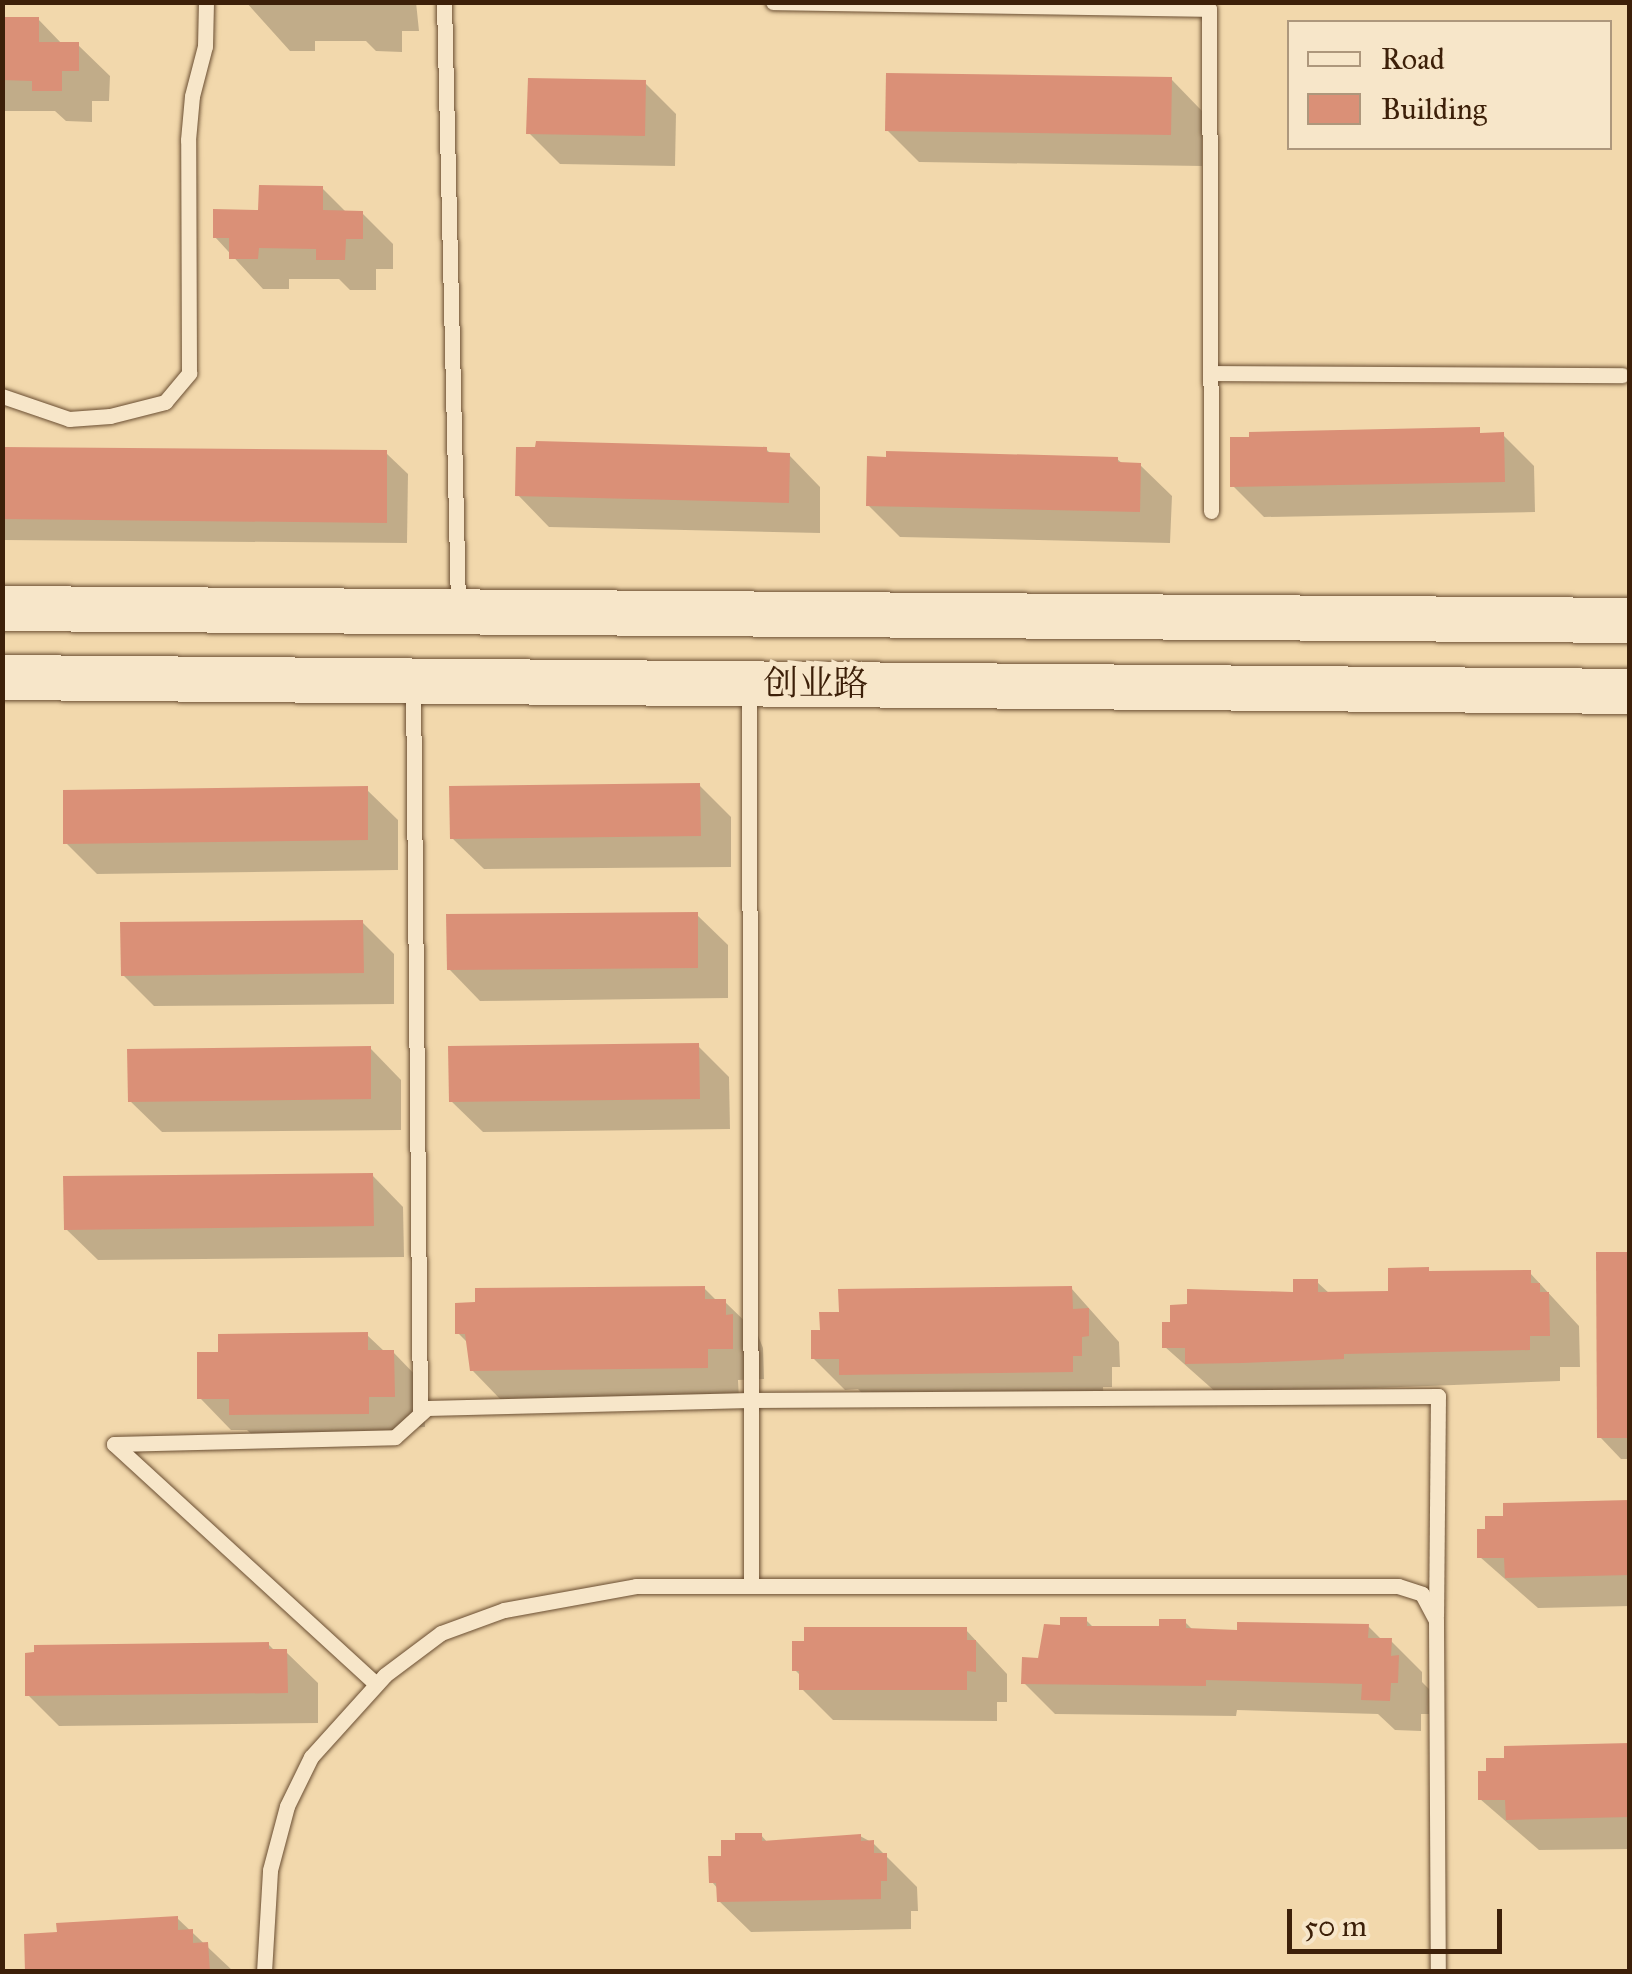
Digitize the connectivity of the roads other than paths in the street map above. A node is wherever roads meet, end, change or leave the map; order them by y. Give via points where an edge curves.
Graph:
1 (206, 2) edge
2 (444, 2) edge
3 (773, 2) edge
4 (1210, 373) junction
5 (1622, 375) dead end
6 (2, 396) edge
7 (1211, 511) dead end
8 (2, 608) edge
9 (458, 611) junction
10 (1630, 620) edge
11 (2, 677) edge
12 (413, 680) junction
13 (749, 684) junction
14 (1630, 691) edge
15 (750, 1400) junction
16 (420, 1413) junction
17 (751, 1586) junction
18 (1436, 1620) junction
19 (376, 1684) junction
20 (264, 1972) edge
21 (1438, 1972) edge

1 - 6 lane via 188,140 189,373 165,402 110,416 69,419
2 - 9 lane
3 - 4 lane via 1209,9
4 - 5 lane
4 - 7 lane
8 - 9 main road, 创业路
9 - 10 main road, 创业路
11 - 12 main road, 创业路
12 - 13 main road, 创业路
12 - 16 lane
13 - 14 main road, 创业路
13 - 15 lane
15 - 16 lane
15 - 17 lane
15 - 18 lane via 1438,1396
16 - 19 lane via 394,1437 114,1444
17 - 18 lane via 1398,1586 1422,1594
17 - 19 lane via 636,1586 504,1610 440,1633
18 - 21 lane
19 - 20 lane via 310,1757 287,1806 270,1870

